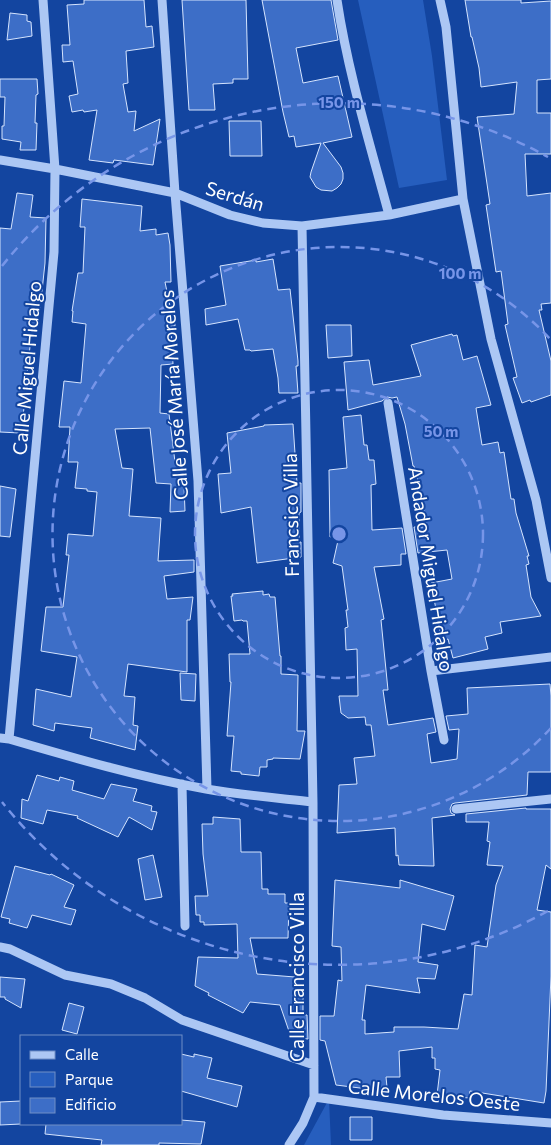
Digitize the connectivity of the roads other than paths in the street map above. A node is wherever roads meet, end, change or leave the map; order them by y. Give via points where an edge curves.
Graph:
1 (43, 0) edge
2 (162, 0) edge
3 (337, 0) edge
4 (440, 0) edge
5 (0, 160) edge
6 (55, 169) junction
7 (175, 193) junction
8 (462, 199) junction
9 (389, 215) junction
10 (302, 226) junction
11 (388, 403) dead end
12 (551, 578) edge
13 (551, 657) edge
14 (431, 670) junction
15 (4, 738) edge
16 (444, 740) dead end
17 (182, 784) junction
18 (207, 789) junction
19 (551, 799) edge
20 (313, 802) junction
21 (456, 809) dead end
22 (185, 926) dead end
23 (0, 946) edge
24 (314, 1065) junction
25 (314, 1097) junction
26 (551, 1123) edge
27 (289, 1145) edge

1 - 6 street, Calle Miguel Hidalgo
2 - 7 street, Calle José María Morelos
3 - 9 street via 342,34
4 - 8 street via 446,27
5 - 6 street, Serdán
6 - 7 street, Serdán
6 - 15 street, Calle Miguel Hidalgo via 54,252
7 - 10 street, Serdán via 230,215 263,223
7 - 18 street, Calle José María Morelos via 198,480
8 - 9 street, Serdán
8 - 12 street via 491,339 536,500
9 - 10 street, Serdán
10 - 20 street, Francsico Villa
11 - 14 street, Andador Miguel Hidalgo
13 - 14 street
14 - 16 street, Andador Miguel Hidalgo
15 - 17 street via 120,771
17 - 18 street
17 - 22 street
18 - 20 street
19 - 21 street
20 - 24 street, Calle Francisco Villa
23 - 24 street via 65,975 111,984 145,998 182,1020
24 - 25 street, Calle Francisco Villa
25 - 26 street, Calle Morelos Oeste via 443,1116
25 - 27 street, Calle Francisco Villa

